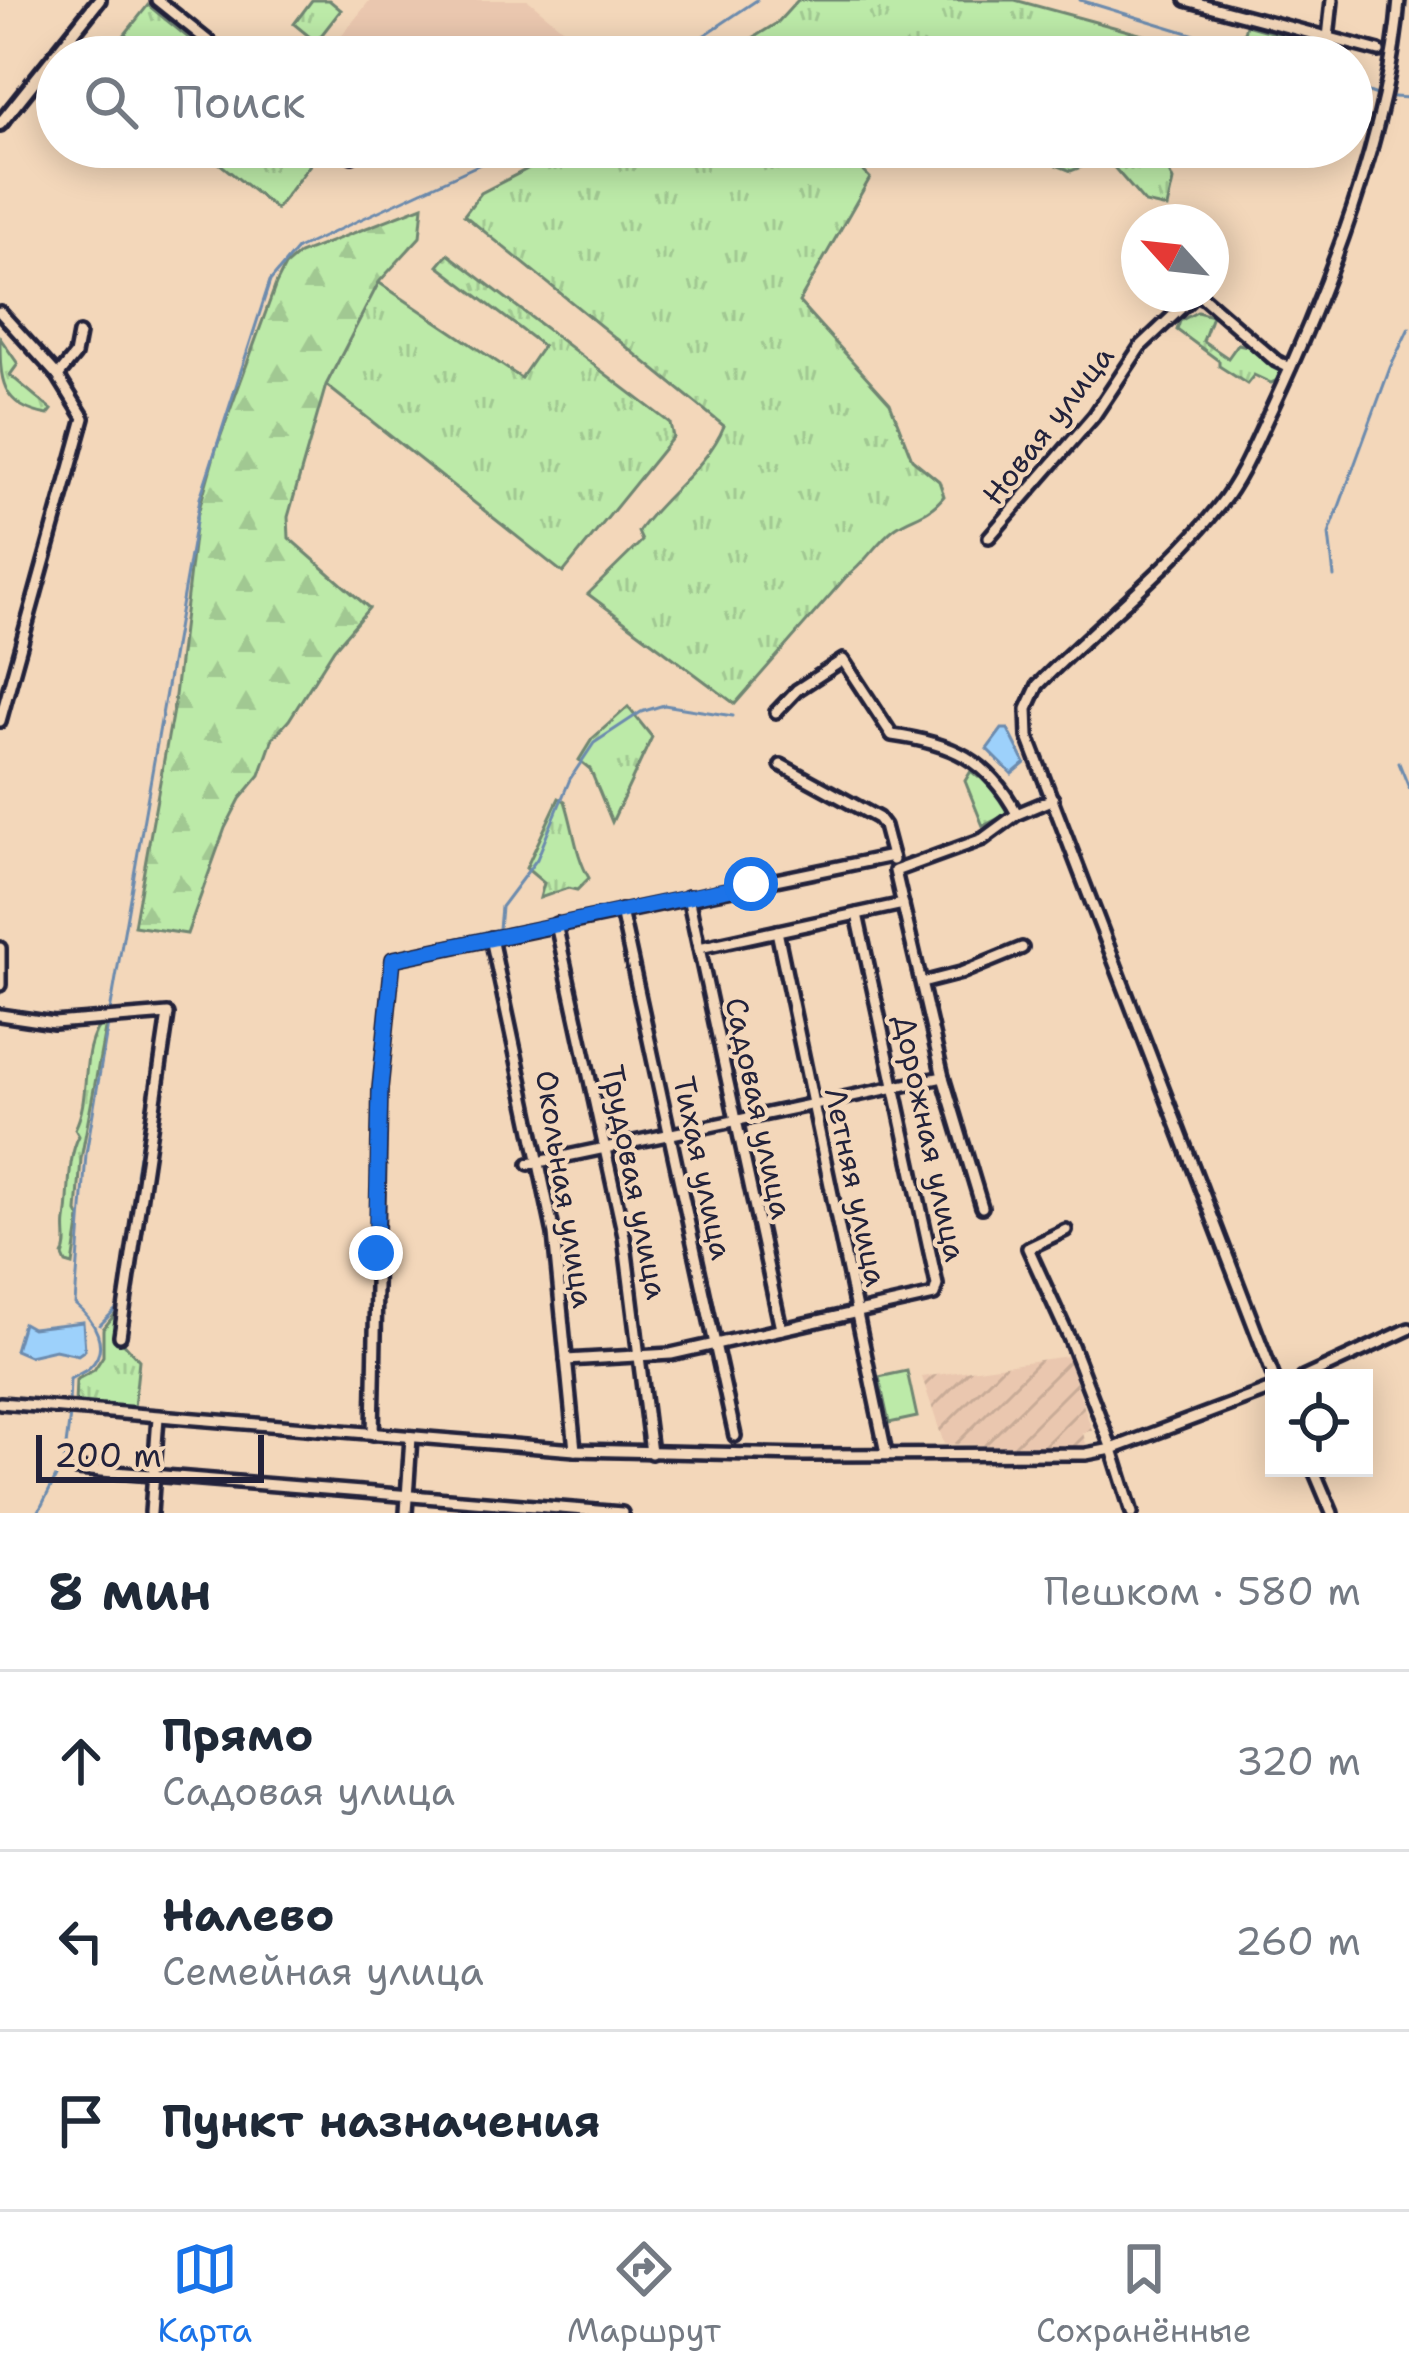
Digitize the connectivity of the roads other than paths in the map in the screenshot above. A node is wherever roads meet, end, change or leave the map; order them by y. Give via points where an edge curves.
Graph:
1 (99, 0) edge
2 (157, 0) edge
3 (1186, 0) edge
4 (1332, 0) edge
5 (1400, 0) edge
6 (1226, 5) edge
7 (70, 36) edge
8 (202, 36) edge
9 (1322, 36) edge
10 (1328, 36) edge
11 (1373, 49) edge
12 (1379, 51) dead end
13 (36, 79) edge
14 (0, 124) edge
15 (1373, 132) edge
16 (1362, 168) edge
17 (0, 312) edge
18 (1178, 312) edge
19 (1218, 312) edge
20 (79, 334) dead end
21 (1290, 368) junction
22 (58, 376) junction
23 (989, 537) dead end
24 (776, 712) dead end
25 (0, 721) edge
26 (781, 765) dead end
27 (1053, 799) junction
28 (1017, 814) junction
29 (892, 856) junction
30 (895, 871) junction
31 (688, 897) junction
32 (903, 904) junction
33 (621, 911) junction
34 (857, 914) junction
35 (556, 924) junction
36 (777, 931) junction
37 (491, 938) junction
38 (0, 948) edge
39 (700, 948) junction
40 (1022, 948) dead end
41 (922, 983) junction
42 (0, 985) edge
43 (0, 1015) edge
44 (943, 1077) junction
45 (895, 1088) junction
46 (814, 1104) junction
47 (736, 1118) junction
48 (671, 1132) junction
49 (606, 1147) junction
50 (535, 1162) junction
51 (982, 1208) dead end
52 (1066, 1230) dead end
53 (859, 1313) junction
54 (782, 1329) junction
55 (1409, 1329) edge
56 (120, 1336) dead end
57 (716, 1344) junction
58 (641, 1353) junction
59 (566, 1360) junction
60 (1270, 1369) edge
61 (1322, 1369) edge
62 (1265, 1391) edge
63 (0, 1403) edge
64 (158, 1417) junction
65 (373, 1434) junction
66 (735, 1436) dead end
67 (411, 1437) junction
68 (1112, 1449) junction
69 (575, 1450) junction
70 (651, 1453) junction
71 (886, 1454) junction
72 (77, 1469) dead end
73 (153, 1477) junction
74 (1317, 1477) edge
75 (407, 1498) junction
76 (151, 1513) edge
77 (406, 1513) edge
78 (622, 1513) edge
79 (1132, 1513) edge
80 (1332, 1513) edge

1 - 7 street
2 - 8 street
3 - 6 street
4 - 10 street
5 - 15 street via 1395,56
6 - 9 street
11 - 12 street
13 - 14 street
16 - 21 street
17 - 22 street
18 - 23 street, Новая улица via 1140,347 1094,416
19 - 21 street
20 - 22 street via 75,356
21 - 27 street via 1216,509 1032,694 1027,731
22 - 25 street via 84,418
24 - 28 street via 843,660 892,735 933,740 968,758 997,780
26 - 29 street via 878,818
27 - 28 street
27 - 60 street
28 - 30 street via 983,839
29 - 30 street
29 - 31 street
30 - 32 street
31 - 33 street
31 - 39 street, Садовая улица
32 - 34 street
32 - 41 street
33 - 35 street
33 - 48 street, Тихая улица
34 - 36 street
34 - 45 street, Дорожная улица
35 - 37 street
35 - 49 street, Трудовая улица
36 - 39 street
36 - 46 street, Летняя улица
37 - 50 street, Окольная улица
37 - 65 street via 393,959 380,1089
38 - 42 street
39 - 47 street, Садовая улица
40 - 41 street
41 - 44 street
43 - 56 street via 54,1024 168,1016
44 - 45 street
44 - 51 street
45 - 46 street
45 - 53 street, Дорожная улица via 936,1291
46 - 47 street
46 - 53 street, Летняя улица
47 - 48 street
47 - 54 street, Садовая улица
48 - 49 street
48 - 57 street, Тихая улица
49 - 50 street
49 - 58 street, Трудовая улица
50 - 59 street, Окольная улица via 557,1259
52 - 68 street via 1028,1248
53 - 54 street
53 - 71 street, Летняя улица
54 - 57 street
55 - 61 street
57 - 58 street
57 - 66 street, Тихая улица
58 - 59 street
58 - 70 street, Трудовая улица
59 - 69 street, Окольная улица
62 - 68 street
63 - 64 street
64 - 65 street
64 - 73 street
65 - 67 street
67 - 69 street
67 - 75 street
68 - 71 street
68 - 79 street
69 - 70 street
70 - 71 street
72 - 73 street
73 - 75 street
73 - 76 street
74 - 80 street
75 - 77 street
75 - 78 street

